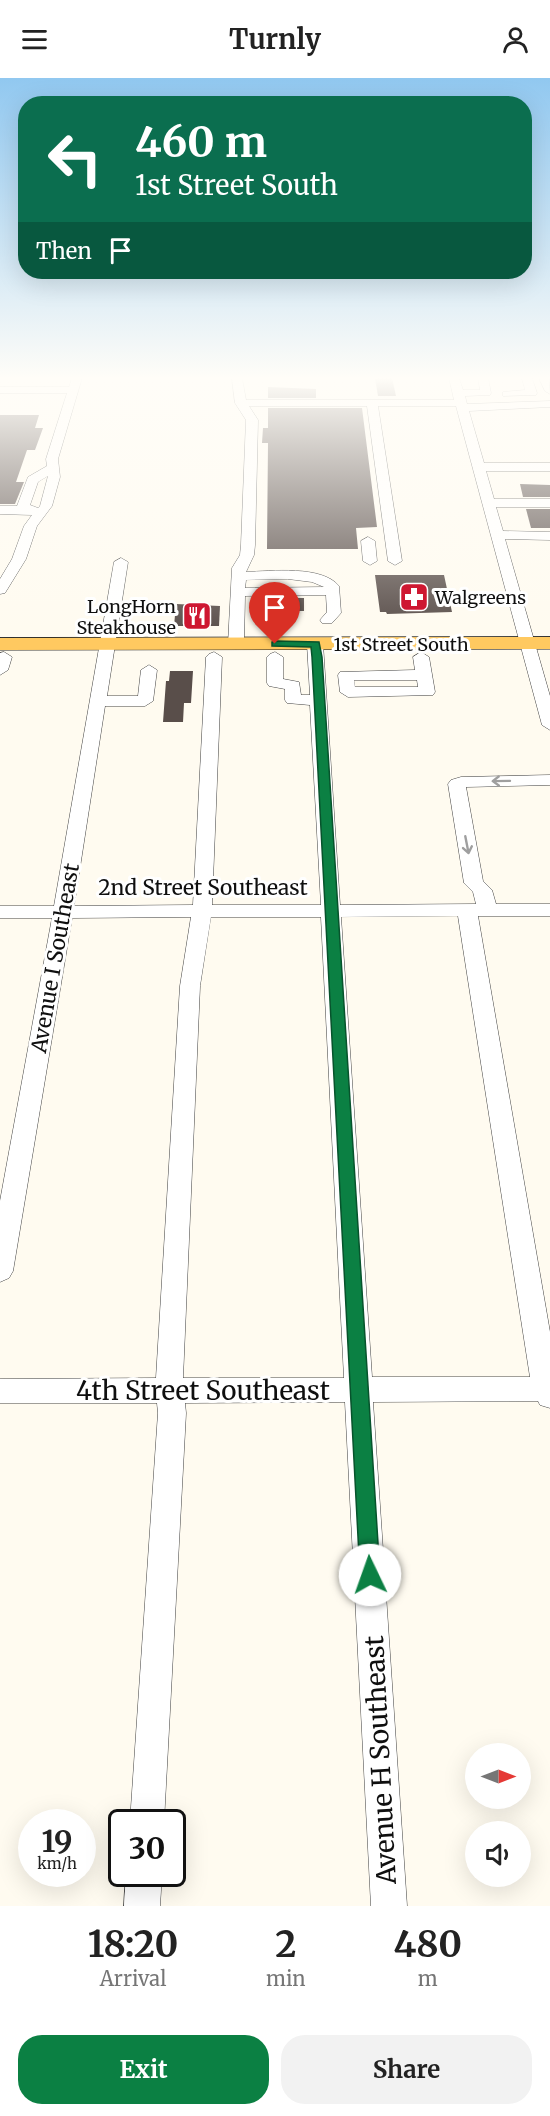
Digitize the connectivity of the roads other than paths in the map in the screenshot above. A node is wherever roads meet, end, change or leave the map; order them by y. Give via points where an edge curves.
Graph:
1 (52, 463) edge
2 (251, 463) edge
3 (381, 463) edge
4 (477, 463) edge
5 (478, 467) junction
6 (550, 467) edge
7 (52, 468) junction
8 (488, 503) junction
9 (550, 503) edge
10 (0, 510) edge
11 (26, 510) junction
12 (42, 513) junction
13 (497, 535) junction
14 (550, 536) edge
15 (368, 541) dead end
16 (121, 561) dead end
17 (370, 561) dead end
18 (395, 561) dead end
19 (238, 584) junction
20 (0, 590) edge
21 (327, 620) dead end
22 (550, 643) edge
23 (236, 644) junction
24 (106, 650) junction
25 (316, 650) junction
26 (536, 652) edge
27 (1, 657) edge
28 (214, 657) junction
29 (275, 657) junction
30 (422, 666) junction
31 (148, 670) dead end
32 (545, 688) edge
33 (319, 693) junction
34 (99, 701) junction
35 (549, 715) edge
36 (550, 780) edge
37 (478, 910) junction
38 (550, 910) edge
39 (202, 911) junction
40 (332, 911) junction
41 (0, 912) edge
42 (63, 912) junction
43 (0, 1271) edge
44 (0, 1390) edge
45 (169, 1390) junction
46 (359, 1390) junction
47 (549, 1391) edge
48 (148, 1809) edge
49 (143, 1887) edge
50 (142, 1906) edge
51 (389, 1906) edge

1 - 7 street
2 - 19 street via 247,555 239,568
3 - 18 street
4 - 5 street
5 - 6 street
5 - 8 street
7 - 11 street via 32,480 23,506
7 - 12 street via 54,481
8 - 9 street via 536,508
8 - 13 street
10 - 11 street
11 - 12 street
12 - 20 street via 31,526 19,559
13 - 14 street
13 - 26 street
15 - 17 street
16 - 24 street, Avenue I Southeast
19 - 21 street via 330,586 334,613
19 - 23 street
22 - 26 main road, 1st Street South
23 - 24 main road, 1st Street South
23 - 25 main road, 1st Street South
24 - 27 main road, 1st Street South
24 - 28 main road, 1st Street South
24 - 34 street, Avenue I Southeast
25 - 26 main road, 1st Street South
25 - 29 main road, 1st Street South
25 - 30 main road, 1st Street South
25 - 33 street, Avenue H Southeast
26 - 30 main road, 1st Street South
26 - 32 street
28 - 29 main road, 1st Street South
28 - 39 street
29 - 33 street via 275,683 293,684 293,700
30 - 33 street via 427,692 348,692 347,686
31 - 34 street via 145,700
32 - 35 street
33 - 40 street, Avenue H Southeast
34 - 42 street, Avenue I Southeast
36 -> 37 street via 457,784 474,883 482,890
37 - 38 street, 2nd Street Southeast
37 - 40 street, 2nd Street Southeast
37 - 47 street
39 - 40 street, 2nd Street Southeast
39 - 42 street, 2nd Street Southeast
39 - 45 street via 190,986
40 - 46 street, Avenue H Southeast
41 - 42 street, 2nd Street Southeast
42 - 43 street, Avenue I Southeast
44 - 45 street, 4th Street Southeast
45 - 46 street, 4th Street Southeast
45 - 48 street via 172,1413
46 - 47 street, 4th Street Southeast
46 - 51 street, Avenue H Southeast
49 - 50 street

